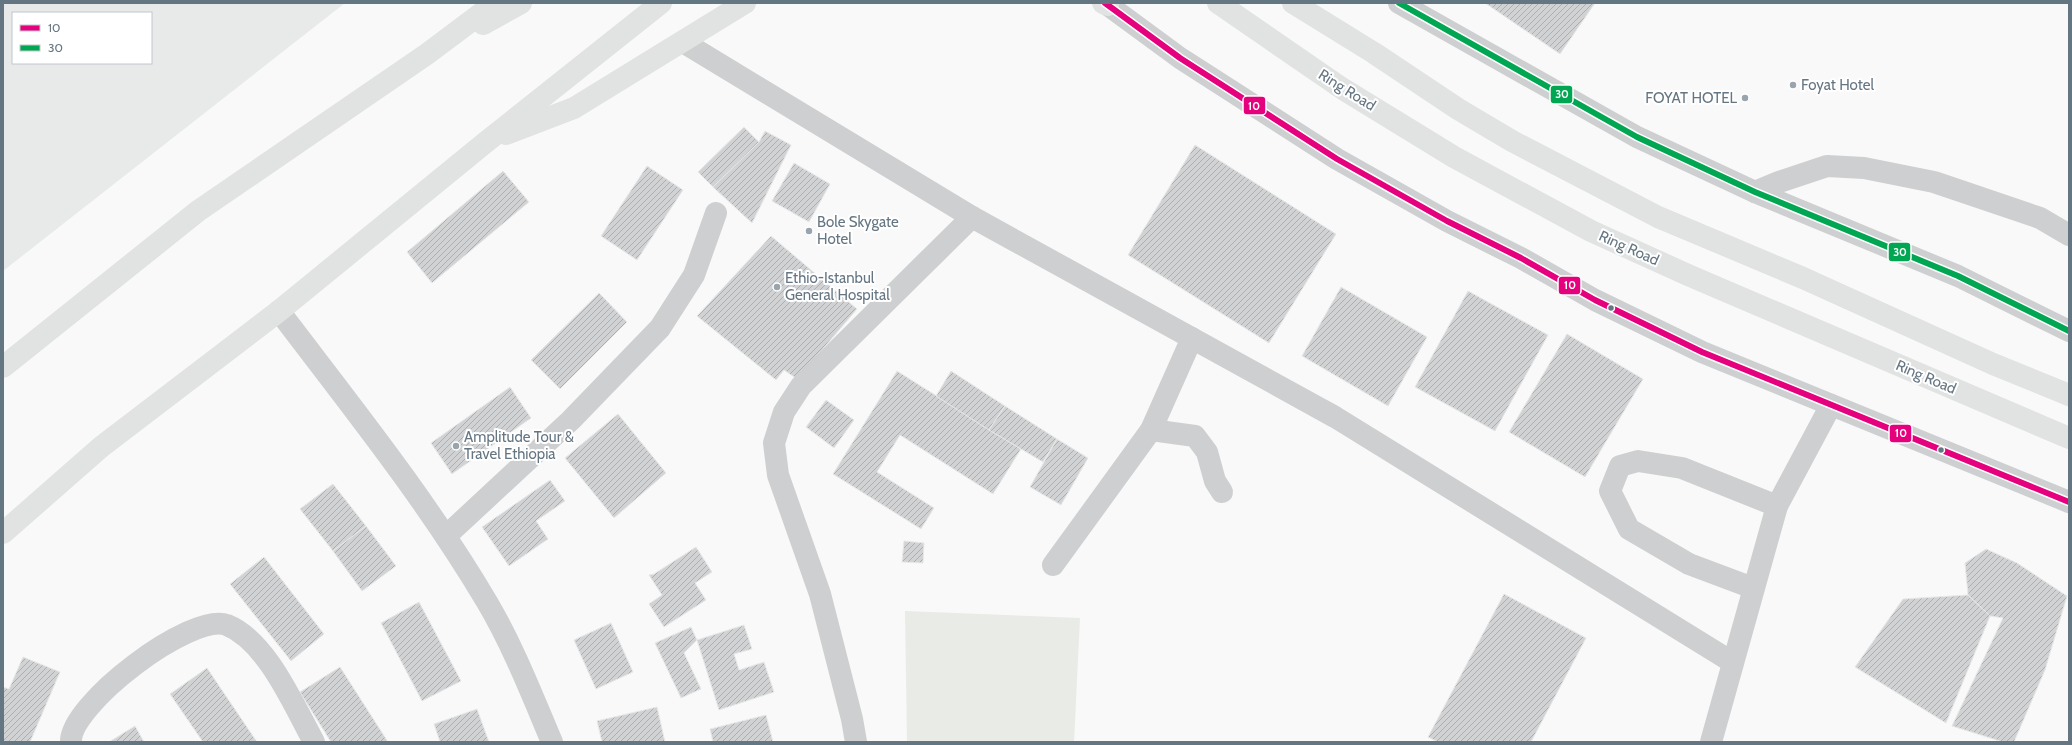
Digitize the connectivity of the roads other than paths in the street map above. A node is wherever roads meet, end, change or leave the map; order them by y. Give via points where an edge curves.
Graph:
1 (495, 3) edge
2 (521, 3) edge
3 (661, 3) edge
4 (745, 3) edge
5 (1218, 3) edge
6 (1293, 3) edge
7 (1105, 4) edge
8 (1402, 4) edge
9 (683, 42) junction
10 (427, 54) junction
11 (486, 142) junction
12 (1755, 192) junction
13 (716, 213) dead end
14 (972, 217) junction
15 (2069, 235) edge
16 (279, 311) junction
17 (2069, 331) edge
18 (1192, 338) junction
19 (3, 367) edge
20 (2069, 395) edge
21 (1831, 405) junction
22 (1150, 430) junction
23 (2069, 438) edge
24 (1222, 492) dead end
25 (2069, 502) edge
26 (1777, 506) junction
27 (3, 533) edge
28 (446, 536) junction
29 (1053, 565) dead end
30 (1753, 588) junction
31 (1732, 662) junction
32 (1711, 741) edge
33 (71, 742) edge
34 (314, 742) edge
35 (552, 742) edge
36 (856, 742) edge

1 - 10 main road
2 - 10 main road
3 - 11 main road
4 - 9 main road
5 - 23 main road, Ring Road via 1342,89 1454,157 1592,231 1695,278
6 - 20 main road via 1512,141 1658,217
7 - 21 street via 1180,58 1311,142 1448,221 1595,300 1702,352
8 - 12 street via 1637,137
9 - 11 main road via 574,108
9 - 14 street
10 - 19 main road via 198,211
11 - 16 main road
12 - 15 street via 1826,166 1864,168 1934,182 2040,218
12 - 17 street via 1958,276
13 - 28 street via 694,275 660,328 571,420
14 - 18 street
14 - 36 street via 800,386 784,412 774,442 778,475 820,594
16 - 27 main road via 102,447
16 - 28 street via 383,447
18 - 22 street
18 - 31 street via 1335,417
21 - 25 street
21 - 26 street
22 - 24 street via 1195,436 1207,452 1215,481
22 - 29 street
26 - 30 street
26 - 30 street via 1682,468 1638,460 1620,466 1610,491 1629,529 1689,564
28 - 35 street via 488,603 523,674
30 - 31 street
31 - 32 street
33 - 34 street via 70,734 82,713 111,683 168,640 202,626 225,624 244,634 273,667

